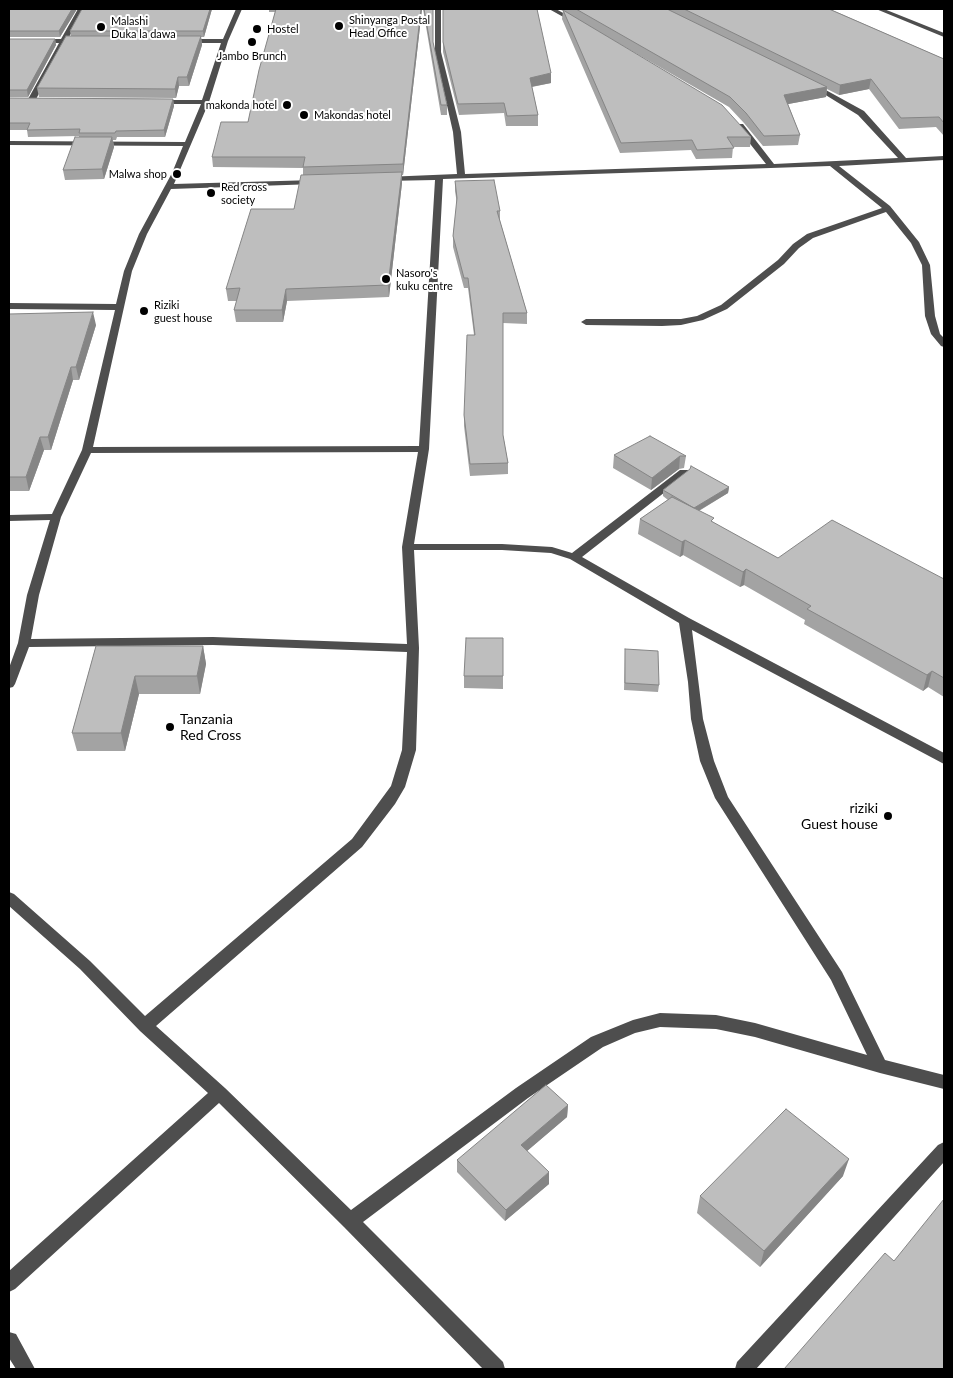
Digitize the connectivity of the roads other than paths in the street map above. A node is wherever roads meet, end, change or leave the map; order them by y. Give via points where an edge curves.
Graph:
1 (81, 9) edge
2 (239, 9) edge
3 (438, 9) edge
4 (552, 9) edge
5 (879, 9) edge
6 (585, 28) edge
7 (944, 35) edge
8 (9, 41) edge
9 (62, 41) junction
10 (91, 41) edge
11 (177, 41) edge
12 (225, 41) junction
13 (809, 83) edge
14 (41, 101) edge
15 (147, 102) edge
16 (205, 102) junction
17 (735, 122) edge
18 (9, 143) edge
19 (187, 144) junction
20 (944, 158) edge
21 (904, 160) junction
22 (832, 164) junction
23 (773, 167) junction
24 (439, 177) junction
25 (461, 177) junction
26 (379, 180) edge
27 (319, 182) edge
28 (170, 187) junction
29 (888, 209) junction
30 (9, 306) edge
31 (118, 307) junction
32 (586, 322) dead end
33 (944, 344) edge
34 (424, 449) junction
35 (86, 450) junction
36 (684, 472) edge
37 (56, 517) junction
38 (9, 518) edge
39 (408, 547) junction
40 (574, 556) junction
41 (685, 621) junction
42 (24, 643) junction
43 (413, 648) junction
44 (9, 684) edge
45 (944, 759) edge
46 (9, 898) edge
47 (145, 1026) junction
48 (880, 1066) junction
49 (944, 1082) edge
50 (219, 1093) junction
51 (944, 1150) edge
52 (350, 1221) junction
53 (9, 1283) edge
54 (9, 1341) edge
55 (26, 1369) edge
56 (496, 1369) edge
57 (744, 1369) edge

1 - 9 street
2 - 12 street
3 - 25 street via 438,52 457,132
4 - 6 street
5 - 7 street
8 - 9 street
9 - 10 street
9 - 14 street via 27,101
11 - 12 street
12 - 16 street
13 - 21 street via 861,113
15 - 16 street
16 - 19 street
17 - 23 street
18 - 19 street
19 - 28 street
20 - 21 street
21 - 22 street
22 - 23 street
22 - 29 street
23 - 25 street
24 - 25 street
24 - 26 street
24 - 34 street
27 - 28 street
28 - 31 street via 143,234
29 - 32 street via 810,236 724,307 700,318 662,323
29 - 33 street via 915,242 926,265 930,316 936,334
30 - 31 street
31 - 35 street
34 - 35 street
34 - 39 street
35 - 37 street
36 - 40 street
37 - 38 street
37 - 42 street via 33,595
39 - 40 street via 502,546 552,550
39 - 43 street
40 - 41 street
41 - 45 street
41 - 48 street via 697,719 707,761 722,798 837,976
42 - 43 street via 213,641
42 - 44 street
43 - 47 street via 409,750 398,787 390,800 357,843
46 - 47 street via 85,965
47 - 50 street
48 - 49 street
48 - 52 street via 716,1022 660,1020 633,1027 597,1042 522,1093
50 - 52 street
50 - 53 street
51 - 57 street
52 - 56 street
54 - 55 street

